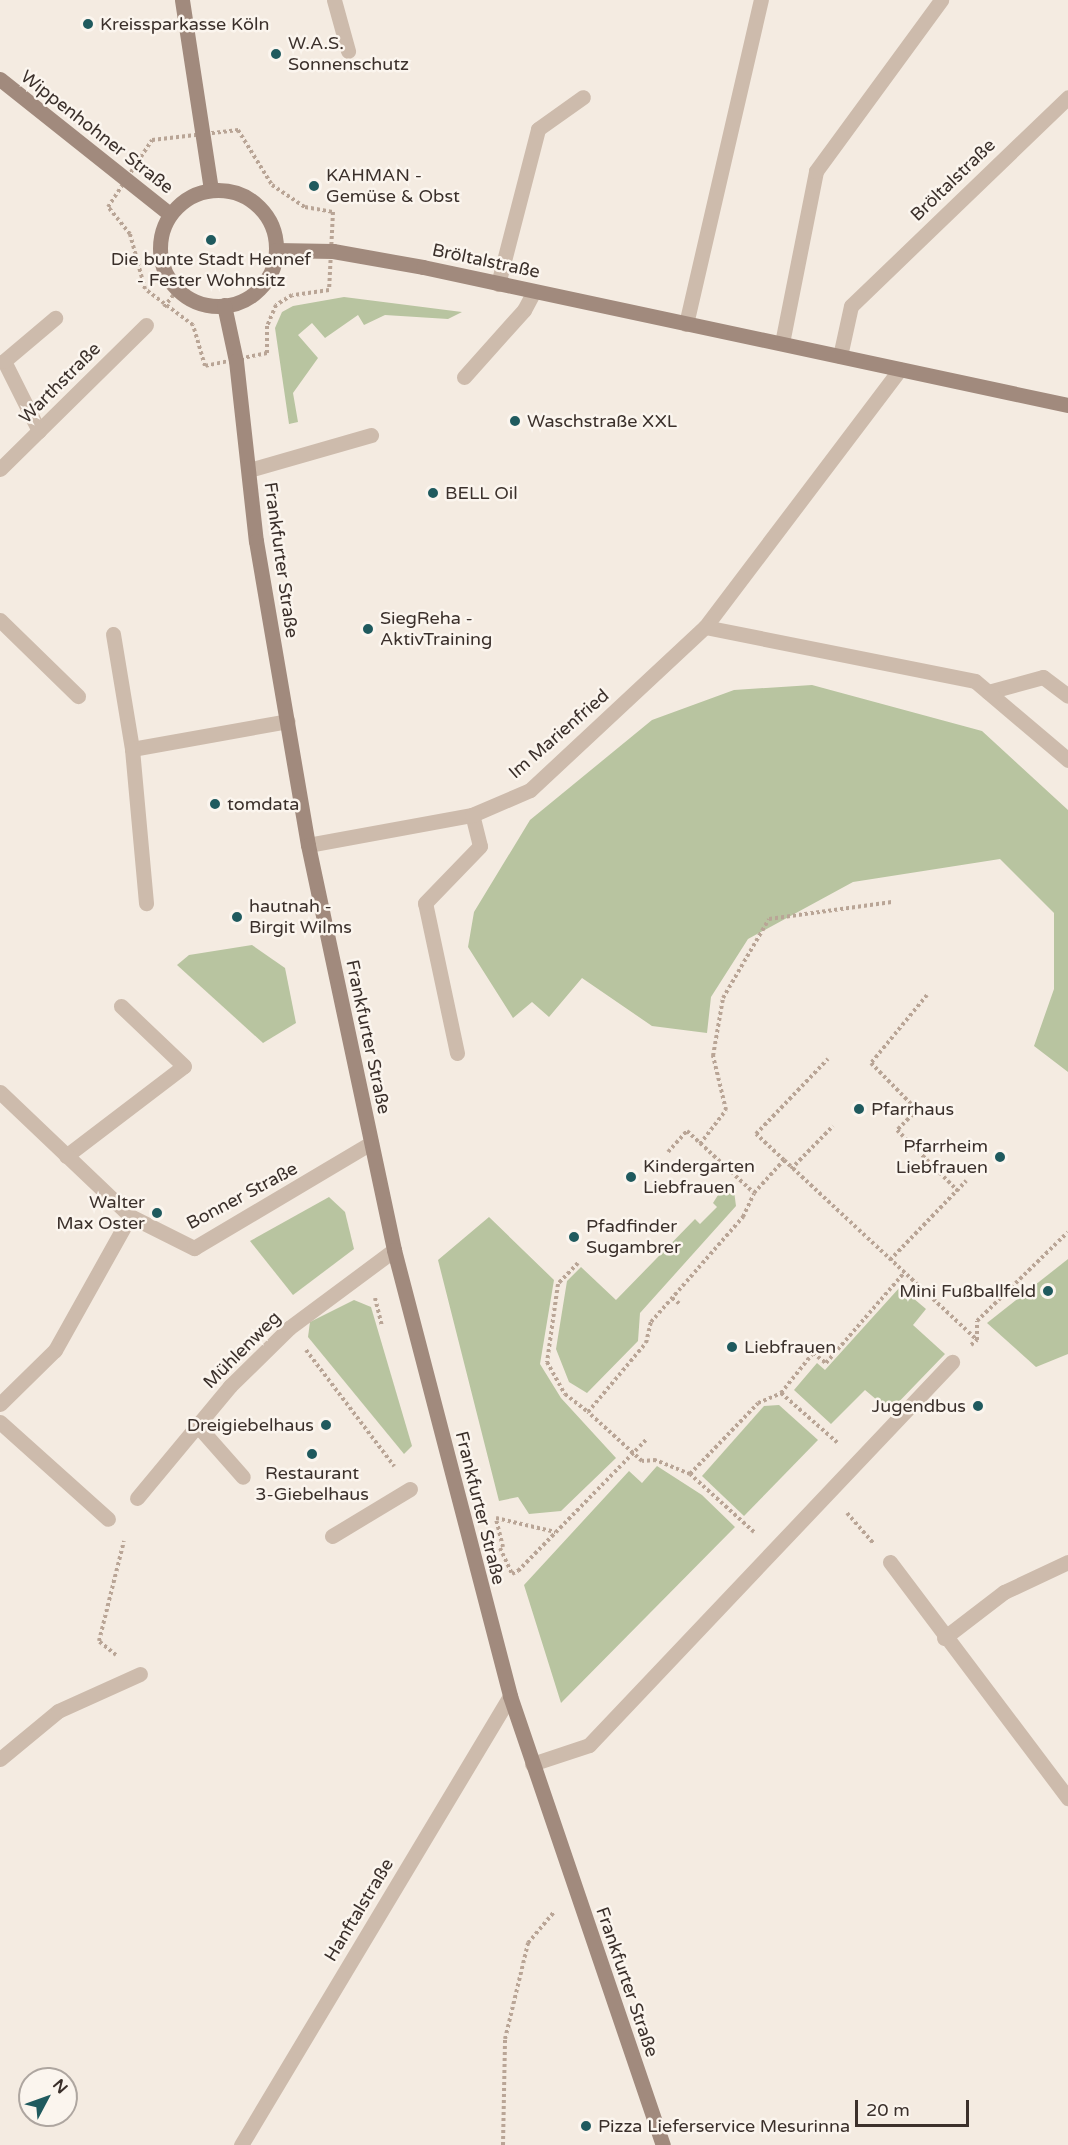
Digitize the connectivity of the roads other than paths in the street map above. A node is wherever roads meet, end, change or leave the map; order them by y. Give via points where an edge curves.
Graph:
1 (182, 0) edge
2 (334, 0) edge
3 (762, 0) edge
4 (941, 0) edge
5 (348, 51) dead end
6 (0, 80) edge
7 (583, 97) dead end
8 (1068, 97) edge
9 (211, 190) junction
10 (170, 214) junction
11 (276, 250) junction
12 (498, 284) junction
13 (534, 291) junction
14 (224, 305) junction
15 (55, 318) dead end
16 (686, 324) junction
17 (146, 325) dead end
18 (782, 343) junction
19 (840, 356) junction
20 (900, 369) junction
21 (464, 377) dead end
22 (1068, 405) edge
23 (39, 431) junction
24 (371, 435) dead end
25 (0, 469) edge
26 (249, 470) junction
27 (0, 620) edge
28 (705, 627) junction
29 (113, 634) dead end
30 (988, 692) junction
31 (78, 696) dead end
32 (1068, 696) edge
33 (287, 721) junction
34 (132, 749) junction
35 (1068, 760) edge
36 (472, 815) junction
37 (308, 845) junction
38 (146, 903) dead end
39 (120, 1006) dead end
40 (457, 1053) dead end
41 (0, 1092) edge
42 (370, 1143) junction
43 (66, 1155) junction
44 (130, 1216) junction
45 (394, 1250) junction
46 (952, 1362) dead end
47 (0, 1404) edge
48 (0, 1422) edge
49 (197, 1425) junction
50 (243, 1477) dead end
51 (410, 1488) road end
52 (137, 1498) dead end
53 (108, 1519) road end
54 (332, 1536) dead end
55 (890, 1562) dead end
56 (1068, 1562) edge
57 (944, 1638) junction
58 (140, 1674) road end
59 (510, 1696) junction
60 (0, 1759) edge
61 (532, 1764) junction
62 (1068, 1798) edge
63 (241, 2145) edge
64 (663, 2145) edge

1 - 9 main road
2 - 5 street
3 - 16 street
4 - 18 street via 816,171
6 - 10 main road, Wippenhohner Straße
7 - 12 street via 538,129
8 - 19 street, Bröltalstraße via 850,306
9 - 10 main road via 182,202
9 - 11 main road via 250,199 273,230
10 - 14 main road via 160,245 167,277 191,299
11 - 12 main road, Bröltalstraße via 333,251
11 - 14 main road via 266,281 240,302
12 - 13 main road, Bröltalstraße
13 - 16 main road, Bröltalstraße
13 - 21 street via 524,310
14 - 26 main road, Frankfurter Straße via 236,361
15 - 23 street via 4,361
16 - 18 main road, Bröltalstraße
17 - 23 street, Warthstraße
18 - 19 main road, Bröltalstraße
19 - 20 main road, Bröltalstraße
20 - 22 main road, Bröltalstraße
20 - 28 street, Im Marienfried via 839,456
23 - 25 street, Warthstraße
24 - 26 street
26 - 33 main road, Frankfurter Straße via 255,541
27 - 31 street
28 - 30 street via 975,681
28 - 36 street, Im Marienfried via 530,790
29 - 34 street
30 - 32 street via 1043,677
30 - 35 street
33 - 34 street
33 - 37 main road, Frankfurter Straße
34 - 38 street
36 - 37 street, Im Marienfried
36 - 40 street via 480,846 425,903
37 - 42 main road, Frankfurter Straße
39 - 43 street via 184,1066
41 - 43 street, Bonner Straße
42 - 44 street, Bonner Straße via 194,1248
42 - 45 main road, Frankfurter Straße
43 - 44 street, Bonner Straße
44 - 47 street via 55,1350
45 - 49 street, Mühlenweg via 289,1328
45 - 59 main road, Frankfurter Straße
46 - 61 street via 861,1464 589,1745
48 - 53 street
49 - 50 street
49 - 52 street, Mühlenweg
51 - 54 street
55 - 57 street
56 - 57 street via 1004,1592
57 - 62 street
58 - 60 street via 58,1711
59 - 61 main road, Frankfurter Straße
59 - 63 street, Hanftalstraße
61 - 64 main road, Frankfurter Straße

